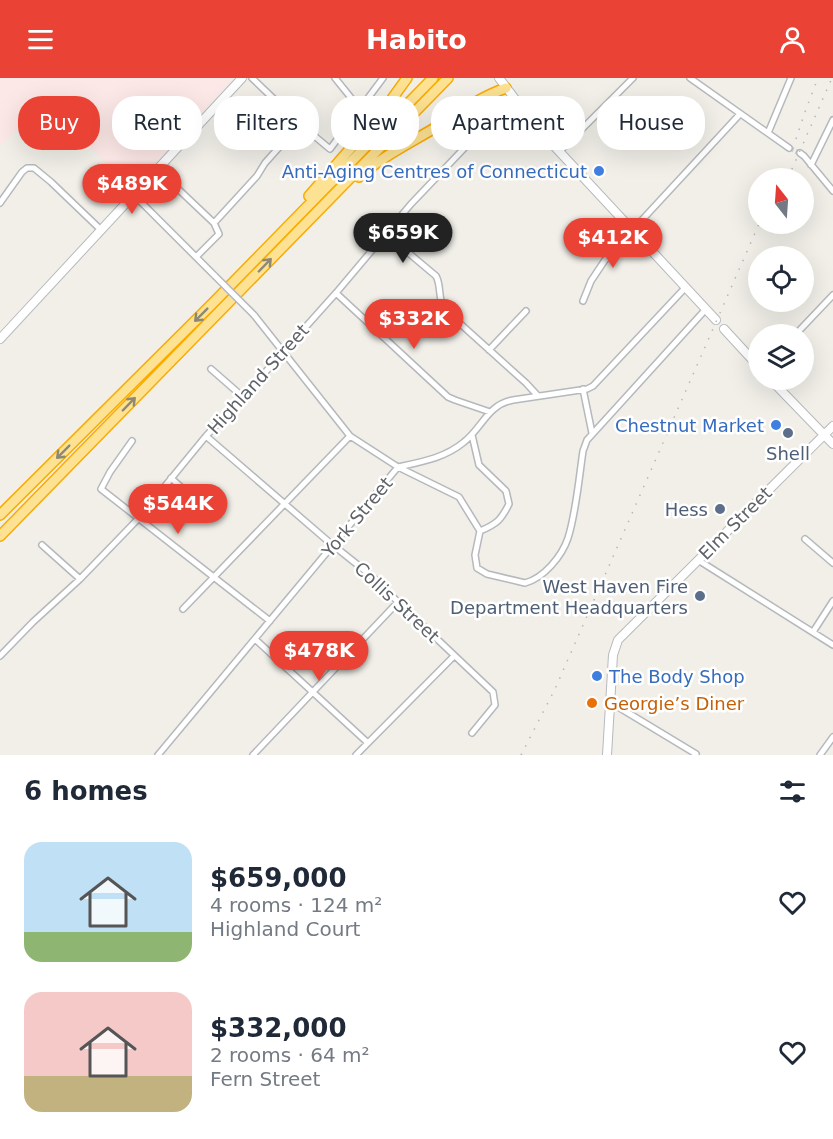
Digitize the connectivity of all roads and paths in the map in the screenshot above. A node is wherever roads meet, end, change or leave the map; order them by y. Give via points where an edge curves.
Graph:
1 (242, 78) edge
2 (252, 78) edge
3 (335, 78) edge
4 (383, 78) edge
5 (407, 78) edge
6 (434, 78) edge
7 (448, 78) edge
8 (499, 78) edge
9 (633, 78) edge
10 (690, 78) edge
11 (791, 78) edge
12 (506, 88) junction
13 (271, 96) edge
14 (350, 96) edge
15 (370, 96) edge
16 (512, 96) edge
17 (615, 96) edge
18 (597, 114) edge
19 (740, 114) junction
20 (833, 120) edge
21 (768, 133) junction
22 (319, 140) edge
23 (331, 148) edge
24 (789, 148) tunnel mouth
25 (277, 150) edge
26 (462, 150) edge
27 (559, 152) joint
28 (800, 153) tunnel mouth
29 (811, 165) junction
30 (157, 169) junction
31 (833, 191) edge
32 (134, 195) junction
33 (0, 203) edge
34 (214, 223) junction
35 (100, 229) junction
36 (633, 231) junction
37 (386, 234) junction
38 (292, 237) junction
39 (196, 257) junction
40 (248, 267) junction
41 (685, 288) junction
42 (336, 293) junction
43 (833, 295) edge
44 (583, 301) dead end
45 (706, 309) junction
46 (526, 311) dead end
47 (716, 320) dead end
48 (805, 324) edge
49 (724, 329) dead end
50 (0, 339) edge
51 (489, 350) junction
52 (284, 351) junction
53 (748, 355) edge
54 (211, 369) dead end
55 (583, 389) junction
56 (780, 390) edge
57 (538, 396) junction
58 (243, 398) junction
59 (490, 412) junction
60 (833, 426) edge
61 (592, 433) junction
62 (472, 435) junction
63 (823, 435) junction
64 (206, 436) junction
65 (350, 436) junction
66 (132, 441) dead end
67 (833, 444) edge
68 (398, 467) junction
69 (171, 478) junction
70 (284, 503) junction
71 (206, 510) dead end
72 (0, 515) edge
73 (138, 519) junction
74 (480, 531) junction
75 (0, 536) edge
76 (805, 539) dead end
77 (42, 545) dead end
78 (334, 545) junction
79 (698, 560) junction
80 (833, 563) edge
81 (214, 578) junction
82 (80, 579) junction
83 (833, 601) edge
84 (398, 602) junction
85 (183, 609) dead end
86 (270, 621) junction
87 (813, 632) junction
88 (255, 639) junction
89 (833, 645) edge
90 (0, 656) edge
91 (454, 656) junction
92 (313, 692) junction
93 (610, 702) junction
94 (472, 733) dead end
95 (833, 737) edge
96 (368, 743) junction
97 (696, 754) edge
98 (158, 755) edge
99 (253, 755) edge
100 (356, 755) edge
101 (607, 755) edge
102 (820, 755) edge

1 - 30 main road
2 - 13 street
3 - 14 street
4 - 15 street
5 - 40 highway via 384,110
6 - 40 highway
7 - 38 highway
8 - 12 main road
9 - 17 street
10 - 19 street
11 - 21 street
12 - 16 main road
12 - 38 highway via 364,172
18 - 27 street
19 - 21 street
19 - 36 street
20 - 29 street
21 - 24 street
22 - 23 street
25 - 34 street
26 - 37 street, Highland Street
27 - 36 main road
28 - 29 street
29 - 31 street
30 - 32 main road
30 - 34 street
32 - 35 main road
32 - 39 street
33 - 35 street via 22,172 34,168
34 - 39 street via 219,234
35 - 50 main road
36 - 41 main road
36 - 44 street via 605,260
37 - 42 street, Highland Street
37 - 51 street via 436,276 443,307
75 -> 38 highway
39 - 52 street, bridge
40 -> 72 highway
41 - 45 main road
41 - 55 street, York Street via 596,384
42 - 52 street, Highland Street
42 - 59 street via 448,397
43 - 48 street
45 - 47 main road
45 - 61 street
46 - 51 street
49 - 53 main road
51 - 57 street
52 - 58 street, Highland Street
52 - 65 street
54 - 58 street
55 - 57 street, York Street
55 - 61 street
56 - 63 main road
57 - 59 street, York Street via 508,401
58 - 64 street, Highland Street
59 - 62 street, York Street
60 - 63 main road, Elm Street
61 - 74 street via 583,451 568,537 561,553 541,575 520,582 477,568 475,555
62 - 68 street, York Street via 447,453
62 - 74 street via 479,465 506,491 509,504 495,525
63 - 67 main road
63 - 79 main road, Elm Street
64 - 69 street, Highland Street
64 - 70 street, Collis Street
65 - 68 street
65 - 70 street
66 - 73 street via 101,489
68 - 74 street via 459,497
68 - 78 street, York Street
69 - 71 street
69 - 73 street, Highland Street
70 - 78 street, Collis Street
70 - 81 street
73 - 81 street
73 - 82 street, Highland Street
76 - 80 street
77 - 82 street
78 - 84 street, Collis Street
78 - 86 street, York Street
79 - 87 street
79 - 93 main road, Elm Street via 618,640 613,655
81 - 85 street
81 - 86 street
82 - 90 street, Highland Street
83 - 87 street
84 - 91 street, Collis Street
84 - 92 street
86 - 88 street, York Street
87 - 89 street
88 - 92 street
88 - 98 street, York Street
91 - 94 street, Collis Street via 493,692 495,705
91 - 96 street
92 - 96 street
92 - 99 street
93 - 97 street
93 - 101 main road, Elm Street
95 - 102 street
96 - 100 street

